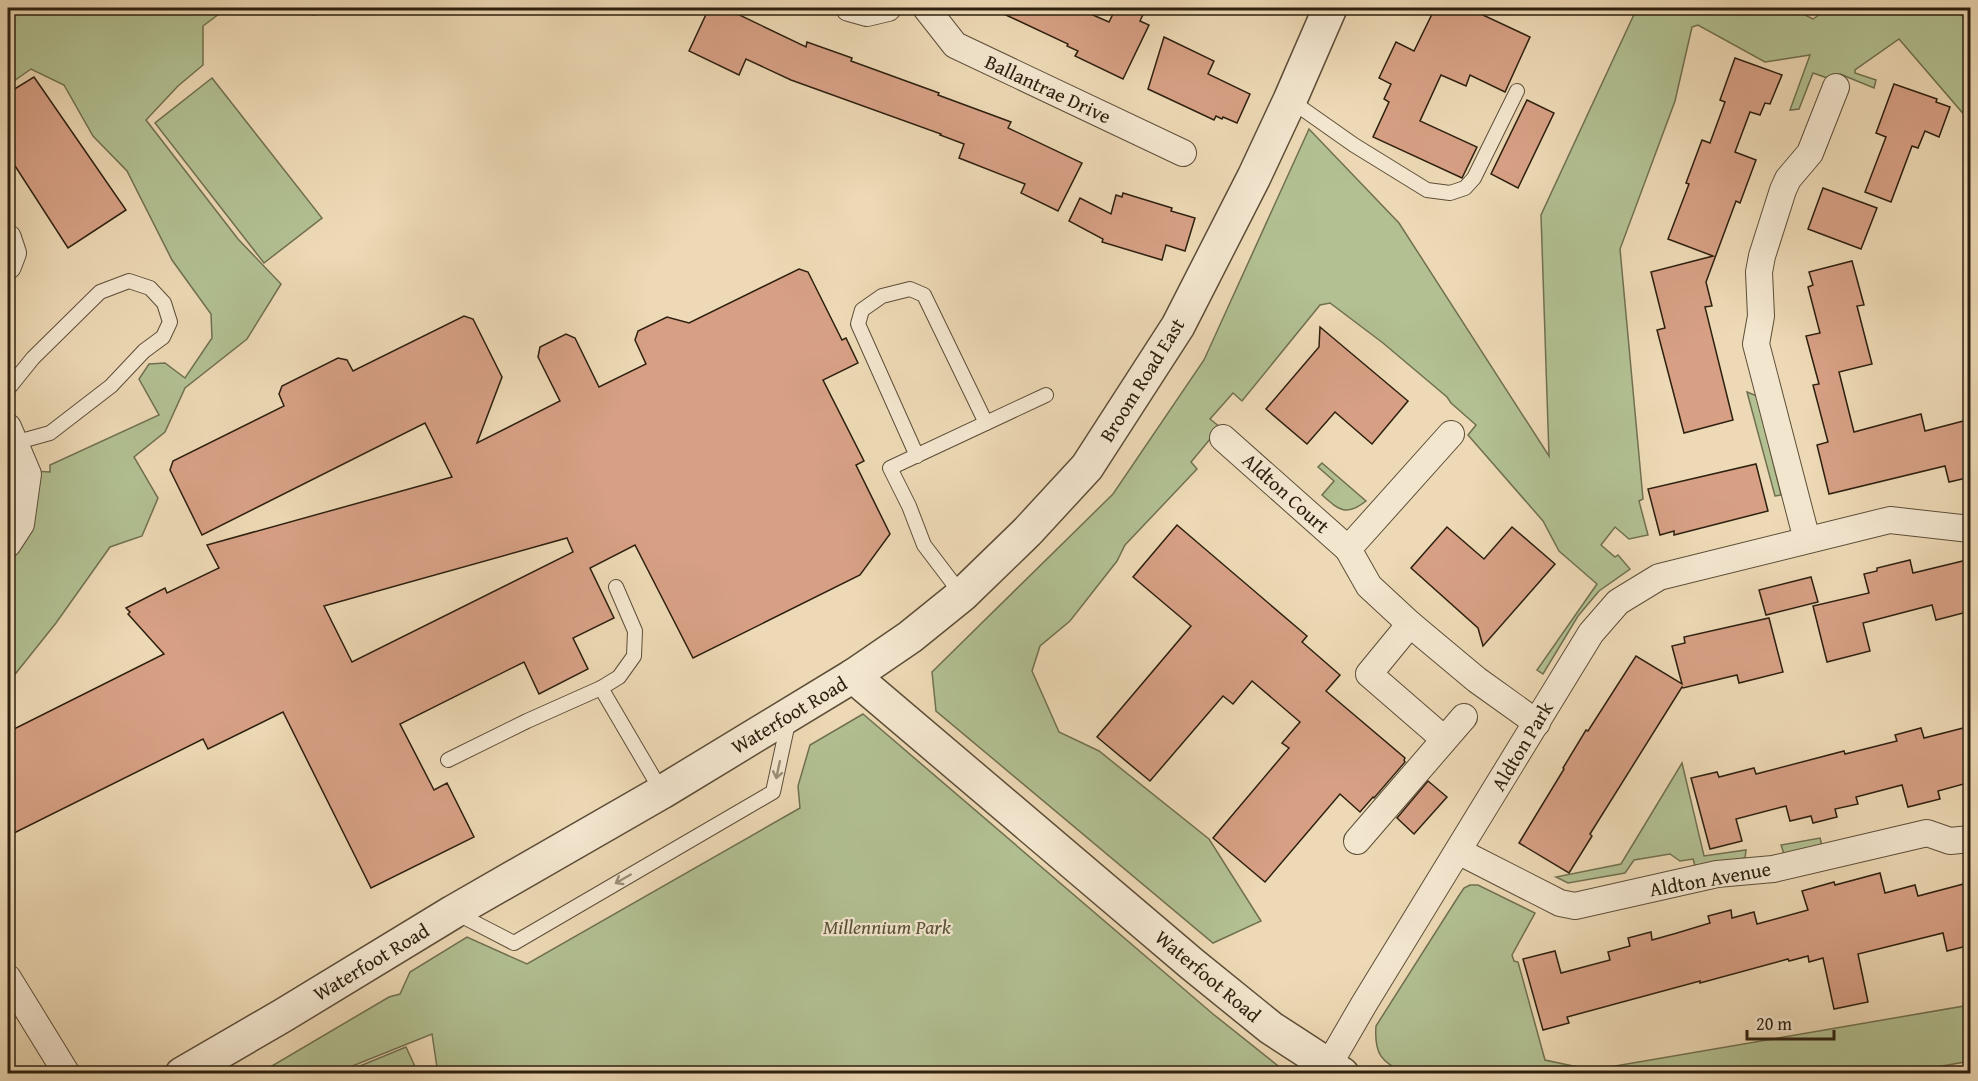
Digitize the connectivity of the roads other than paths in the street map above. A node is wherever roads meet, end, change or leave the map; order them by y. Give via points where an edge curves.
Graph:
1 (849, 8) edge
2 (888, 8) edge
3 (926, 8) edge
4 (1330, 8) edge
5 (1836, 87) dead end
6 (1517, 92) dead end
7 (1290, 100) junction
8 (1183, 153) dead end
9 (8, 238) edge
10 (8, 266) edge
11 (8, 389) edge
12 (1046, 395) dead end
13 (986, 423) junction
14 (1451, 434) dead end
15 (11, 435) edge
16 (1223, 438) dead end
17 (917, 456) junction
18 (1971, 529) edge
19 (1807, 540) junction
20 (8, 544) edge
21 (1348, 549) junction
22 (616, 587) dead end
23 (962, 595) junction
24 (1410, 624) junction
25 (853, 676) junction
26 (601, 688) junction
27 (790, 713) junction
28 (1464, 717) dead end
29 (1537, 723) junction
30 (1444, 739) junction
31 (448, 760) dead end
32 (662, 792) junction
33 (1971, 839) edge
34 (1357, 841) dead end
35 (1458, 851) junction
36 (453, 912) junction
37 (8, 978) edge
38 (1335, 1070) edge
39 (66, 1074) edge
40 (182, 1074) edge

1 - 2 street via 867,13
3 - 8 street, Ballantrae Drive via 955,45
4 - 7 street, Broom Road East
5 - 19 street via 1810,153 1783,190 1759,272 1761,316 1756,344
6 - 7 lane via 1474,178 1465,188 1450,193 1427,190
7 - 23 street, Broom Road East via 1178,326 1087,467
9 - 10 street via 13,253
11 - 15 lane via 33,358 100,292 129,281 150,288 164,303 170,322 163,337 111,386 50,434
12 - 13 lane
13 - 17 lane
13 - 17 lane via 924,295 910,289 882,296 862,310 858,324
14 - 21 street, Aldton Court
15 - 20 street via 28,474 21,524
16 - 21 street, Aldton Court
17 - 23 lane via 890,468 924,545
18 - 19 street, Aldton Park via 1890,520
19 - 29 street, Aldton Park via 1659,577 1617,602 1591,633
21 - 24 street, Aldton Court via 1369,586
22 - 26 lane via 634,631 634,656 619,677
23 - 25 street, Broom Road East
24 - 29 street, Aldton Court
24 - 30 street via 1369,674
25 - 27 street, Waterfoot Road
25 - 38 street, Waterfoot Road via 1201,971 1271,1028
26 - 31 lane
26 - 32 lane
27 - 32 street, Waterfoot Road
27 -> 36 lane via 773,792 763,798 514,943
28 - 30 street
29 - 35 street, Aldton Park
30 - 34 street
32 - 36 street, Waterfoot Road
33 - 35 street, Aldton Avenue via 1950,841 1928,833 1575,906 1560,903
35 - 38 street, Aldton Park
36 - 40 street, Waterfoot Road
37 - 39 street

